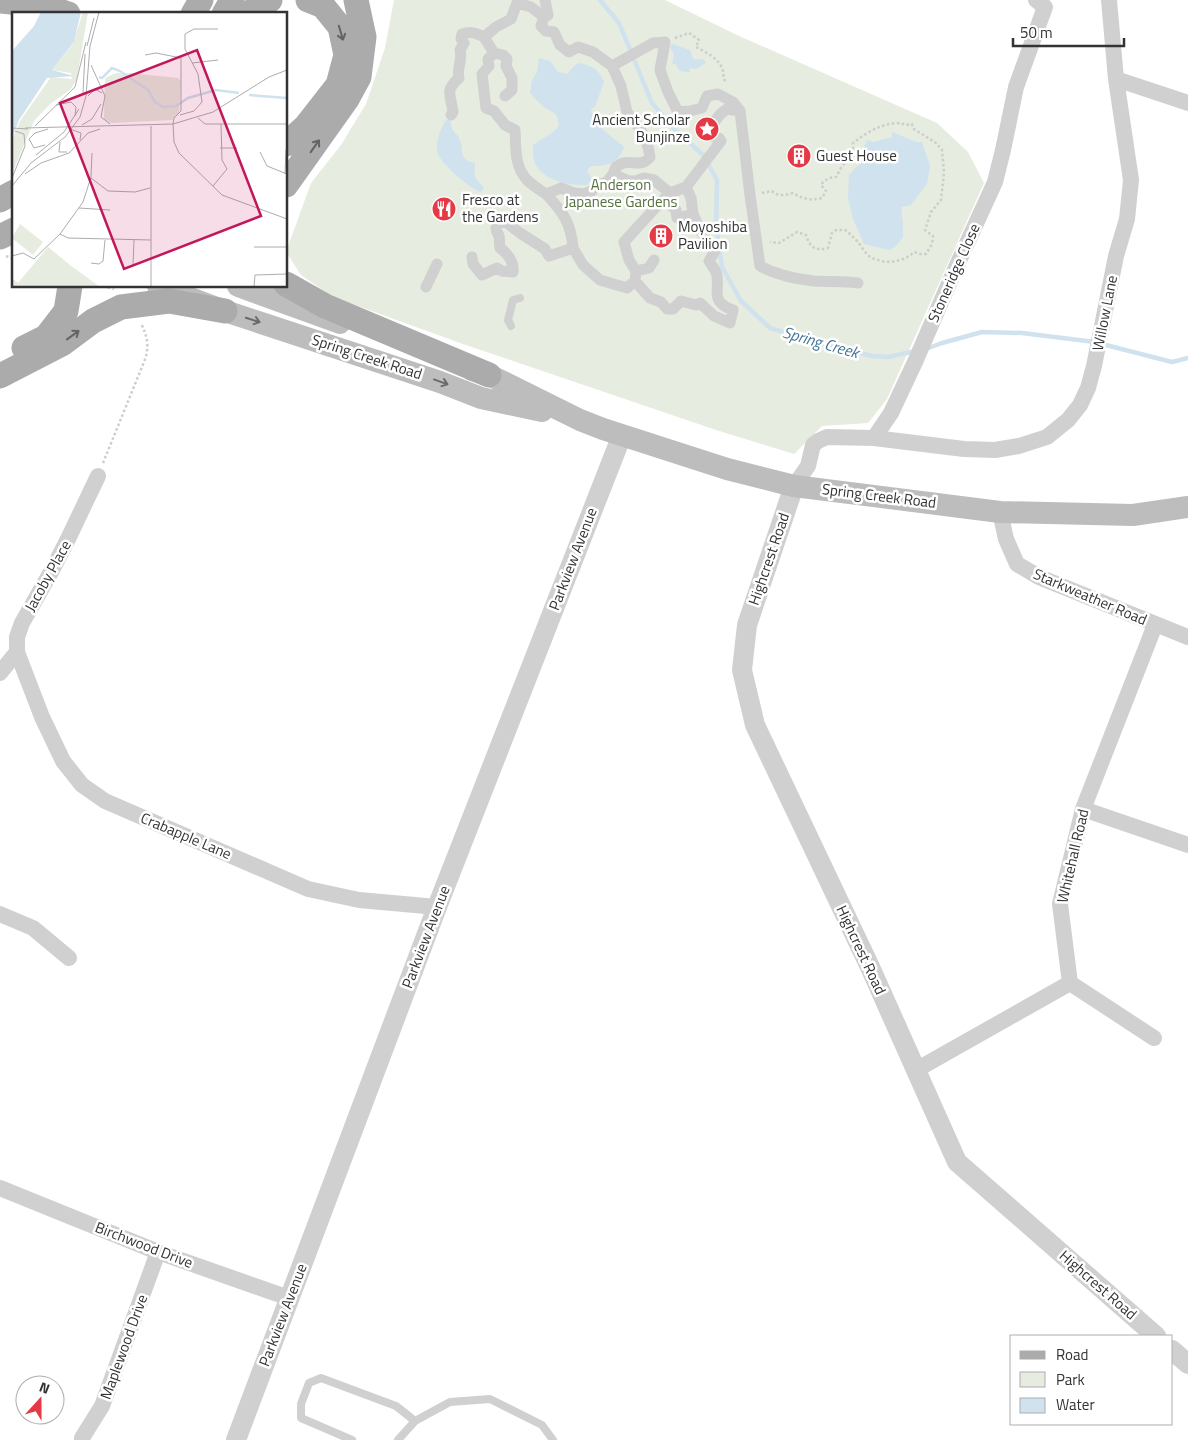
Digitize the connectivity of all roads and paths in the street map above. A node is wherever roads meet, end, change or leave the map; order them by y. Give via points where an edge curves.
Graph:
1 (201, 0) edge
2 (232, 0) edge
3 (270, 0) edge
4 (308, 0) edge
5 (356, 0) edge
6 (545, 0) edge
7 (1036, 0) edge
8 (1108, 0) edge
9 (0, 1) edge
10 (63, 12) edge
11 (194, 12) edge
12 (225, 12) edge
13 (250, 12) edge
14 (544, 17) junction
15 (484, 37) junction
16 (659, 42) junction
17 (494, 54) junction
18 (615, 64) junction
19 (1116, 79) junction
20 (505, 96) dead end
21 (1188, 103) edge
22 (736, 107) junction
23 (451, 115) dead end
24 (288, 142) edge
25 (613, 174) junction
26 (690, 182) junction
27 (288, 183) edge
28 (12, 193) edge
29 (546, 194) junction
30 (750, 195) junction
31 (667, 196) junction
32 (0, 199) edge
33 (12, 203) edge
34 (692, 214) junction
35 (0, 229) edge
36 (12, 233) edge
37 (0, 237) edge
38 (12, 238) edge
39 (756, 240) junction
40 (573, 248) junction
41 (472, 257) dead end
42 (654, 260) dead end
43 (437, 264) dead end
44 (636, 276) junction
45 (858, 283) dead end
46 (288, 285) edge
47 (426, 287) dead end
48 (70, 288) edge
49 (112, 288) edge
50 (163, 288) edge
51 (244, 288) edge
52 (520, 298) dead end
53 (134, 306) junction
54 (225, 311) junction
55 (511, 326) dead end
56 (0, 361) edge
57 (489, 375) junction
58 (0, 376) edge
59 (580, 420) junction
60 (622, 435) junction
61 (874, 438) junction
62 (98, 476) joint
63 (794, 486) junction
64 (1188, 507) edge
65 (1000, 512) junction
66 (1155, 624) junction
67 (1188, 637) edge
68 (17, 652) junction
69 (0, 674) edge
70 (1082, 809) junction
71 (1188, 845) edge
72 (437, 907) junction
73 (0, 914) edge
74 (70, 958) dead end
75 (1070, 983) junction
76 (1154, 1038) dead end
77 (916, 1070) junction
78 (0, 1188) edge
79 (158, 1252) junction
80 (289, 1298) junction
81 (1155, 1335) edge
82 (1173, 1351) edge
83 (1188, 1364) edge
84 (415, 1421) junction
85 (82, 1438) dead end
86 (236, 1440) edge
87 (352, 1440) edge
88 (398, 1440) edge
89 (553, 1440) edge

1 - 11 main road
2 - 12 main road
3 - 13 main road
4 -> 24 main road via 323,6 340,27 346,55 338,85 306,126
27 -> 5 main road via 359,77 364,37
6 - 14 street via 548,15
7 - 61 street, Stoneridge Close via 1045,8 1016,86 995,182 891,413
8 - 19 street, Willow Lane
9 - 10 main road via 50,7
14 - 15 street via 517,2 511,19
14 - 18 street via 541,26 554,32 560,45 569,52 578,47
15 - 17 street
15 - 23 street via 469,32 462,34 464,43 460,50 459,78 448,92
16 - 18 street
16 - 22 path via 689,33 699,40 696,47 711,55 722,70
16 - 22 street via 660,70 678,112 702,108 707,96 718,94
17 - 20 street via 507,58 512,90
17 - 29 street via 488,59 489,66 482,74 486,108 515,130 515,153 520,170 527,181
18 - 25 street via 627,112 642,132 650,157 640,164 622,164
19 - 21 street
19 - 61 street, Willow Lane via 1131,180 1127,219 1116,256 1094,366 1080,405 1068,420 1047,436 995,450
22 - 26 street via 722,111 712,126 710,136 721,141
22 - 30 street
25 - 29 street via 607,182 584,194 561,188
25 - 31 street via 628,181 654,180
26 - 31 street
26 - 34 street
28 - 32 main road, bridge
29 - 40 street via 569,224
30 - 39 street
30 - 39 path via 772,191 781,195 793,193 813,200 822,198 826,191 821,185 830,177 836,177 853,154 853,143 874,129 898,123 912,124 942,150 941,200 931,212 926,226 925,230 933,236 926,254 914,252 894,262 877,260 868,255 845,230 832,233 828,248 820,250 812,247 806,235 797,232 779,243
31 - 34 street via 677,218
31 - 44 street via 624,242
32 - 33 main road
34 - 44 street via 715,252 709,261 716,273 716,292 720,302 733,310 730,323 714,316 700,303 681,301 673,309 666,309 661,302 650,298
35 - 38 main road
36 - 37 main road, bridge
39 - 45 street via 760,266 769,270 816,281
40 - 41 street via 549,256 507,223 499,222 496,232 500,248 510,259 513,272 497,268 482,275 473,264
40 - 44 street via 584,265 600,280 627,288
42 - 44 street via 649,268
43 - 47 street
46 - 57 main road via 325,306
48 - 56 main road via 66,311 46,337
49 - 53 path via 130,295
50 - 54 main road, Spring Creek Road
51 - 57 main road, Spring Creek Road
52 - 55 lane via 513,300 508,320
53 - 54 main road via 169,301
58 -> 53 main road via 62,344 93,321 121,308
53 - 62 path via 148,338 146,357
54 -> 59 main road, Spring Creek Road via 481,398
57 - 59 main road, Spring Creek Road
59 - 60 main road, Spring Creek Road
60 - 63 main road, Spring Creek Road via 727,469
60 - 72 street, Parkview Avenue
61 - 63 street via 826,437 818,441 812,445 808,466
62 - 68 street, Jacoby Place via 64,548 22,622
63 - 65 main road, Spring Creek Road
63 - 77 street, Highcrest Road via 747,625 742,670 755,725
64 - 65 main road, Spring Creek Road via 1133,515
65 - 66 street, Starkweather Road via 1006,539 1017,564 1039,577
66 - 67 street, Starkweather Road
66 - 70 street, Whitehall Road
68 - 69 street
68 - 72 street, Crabapple Lane via 63,761 82,785 105,801 308,889 359,900
70 - 71 street
70 - 75 street, Whitehall Road via 1060,904
72 - 80 street, Parkview Avenue
73 - 74 street via 33,928
75 - 76 street
75 - 77 street
77 - 81 street, Highcrest Road via 957,1162
78 - 79 street, Birchwood Drive
79 - 80 street, Birchwood Drive
79 - 85 street, Maplewood Drive via 102,1406
80 - 86 street, Parkview Avenue
82 - 83 street
84 - 87 lane via 396,1406 321,1378 309,1383 301,1404 301,1418
84 - 88 lane
84 - 89 lane via 450,1402 490,1398 542,1425

